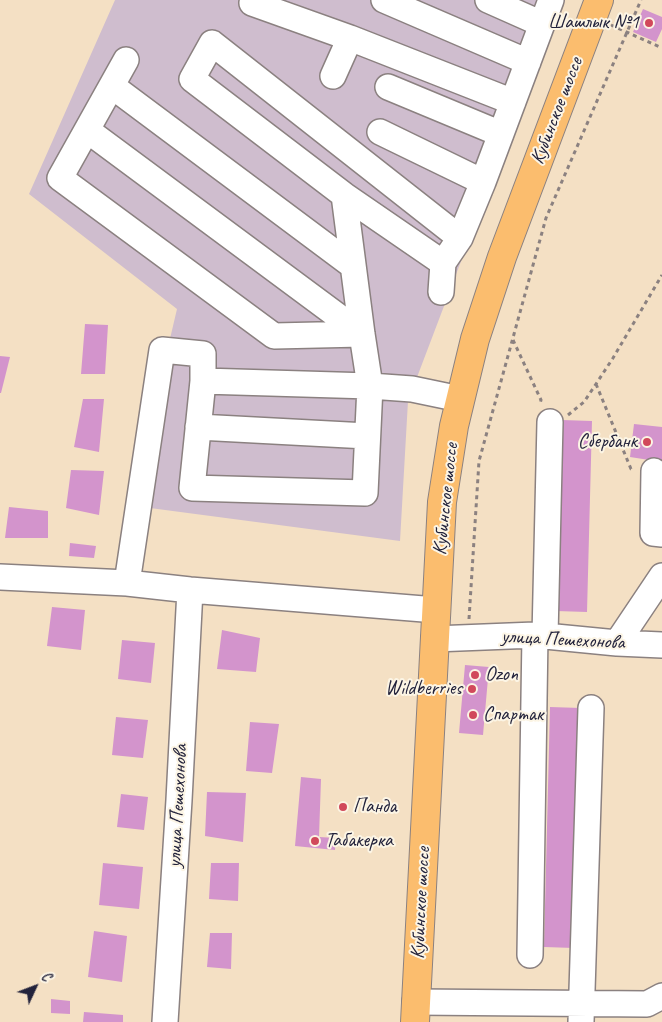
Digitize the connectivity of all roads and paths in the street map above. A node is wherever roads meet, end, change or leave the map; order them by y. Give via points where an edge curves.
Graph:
1 (384, 0) edge
2 (488, 0) edge
3 (551, 0) edge
4 (641, 0) edge
5 (252, 3) dead end
6 (602, 11) edge
7 (542, 24) junction
8 (626, 32) junction
9 (350, 38) junction
10 (662, 48) edge
11 (126, 60) dead end
12 (528, 62) junction
13 (333, 76) dead end
14 (112, 86) junction
15 (388, 87) dead end
16 (513, 102) junction
17 (87, 130) junction
18 (380, 132) dead end
19 (500, 134) junction
20 (483, 182) junction
21 (344, 194) junction
22 (460, 238) junction
23 (443, 263) junction
24 (353, 266) junction
25 (662, 275) edge
26 (441, 292) dead end
27 (362, 334) junction
28 (512, 339) junction
29 (203, 381) junction
30 (596, 384) junction
31 (370, 386) junction
32 (460, 399) junction
33 (550, 422) junction
34 (198, 427) junction
35 (367, 436) junction
36 (654, 472) joint
37 (662, 534) edge
38 (662, 576) edge
39 (0, 577) edge
40 (127, 583) junction
41 (190, 590) junction
42 (436, 610) junction
43 (540, 636) junction
44 (468, 638) junction
45 (434, 639) junction
46 (617, 643) junction
47 (662, 645) edge
48 (591, 708) dead end
49 (530, 956) dead end
50 (662, 996) edge
51 (415, 1012) edge
52 (528, 1013) edge
53 (582, 1013) edge
54 (165, 1022) edge

1 - 12 street
2 - 7 street
3 - 7 street
4 - 8 path
5 - 9 street
6 - 8 path
6 - 32 main road, Кубинское шоссе via 502,257 475,339
7 - 12 street
8 - 10 path
8 - 28 path via 546,218
9 - 13 street
9 - 16 street
11 - 14 street
12 - 16 street
14 - 17 street
14 - 24 street
15 - 19 street
16 - 19 street
17 - 27 street
17 - 27 street via 60,178 274,336
18 - 20 street
19 - 20 street
20 - 22 street
21 - 22 street via 192,79 212,42
21 - 23 street
21 - 24 street
22 - 23 street
23 - 26 street
24 - 27 street
25 - 30 path
27 - 31 street
28 - 33 path via 541,400 538,422
28 - 44 path via 479,461
29 - 31 street
29 - 34 street
29 - 40 street via 203,354 162,350
30 - 33 path via 570,415
30 - 36 path via 631,469
31 - 32 street via 412,389
31 - 35 street
32 - 42 main road, Кубинское шоссе via 442,502
33 - 43 street
34 - 35 street
34 - 35 street via 192,488 365,493
36 - 37 street via 653,533
38 - 46 street
39 - 40 street
40 - 41 street
41 - 42 street
41 - 54 street, улица Пешехонова
42 - 45 main road, Кубинское шоссе
43 - 44 street, улица Пешехонова
43 - 46 street, улица Пешехонова
43 - 49 street
44 - 45 street, улица Пешехонова
45 - 51 main road, Кубинское шоссе
46 - 47 street, улица Пешехонова
48 - 53 street
50 - 53 street via 647,1004
51 - 52 street
52 - 53 street

